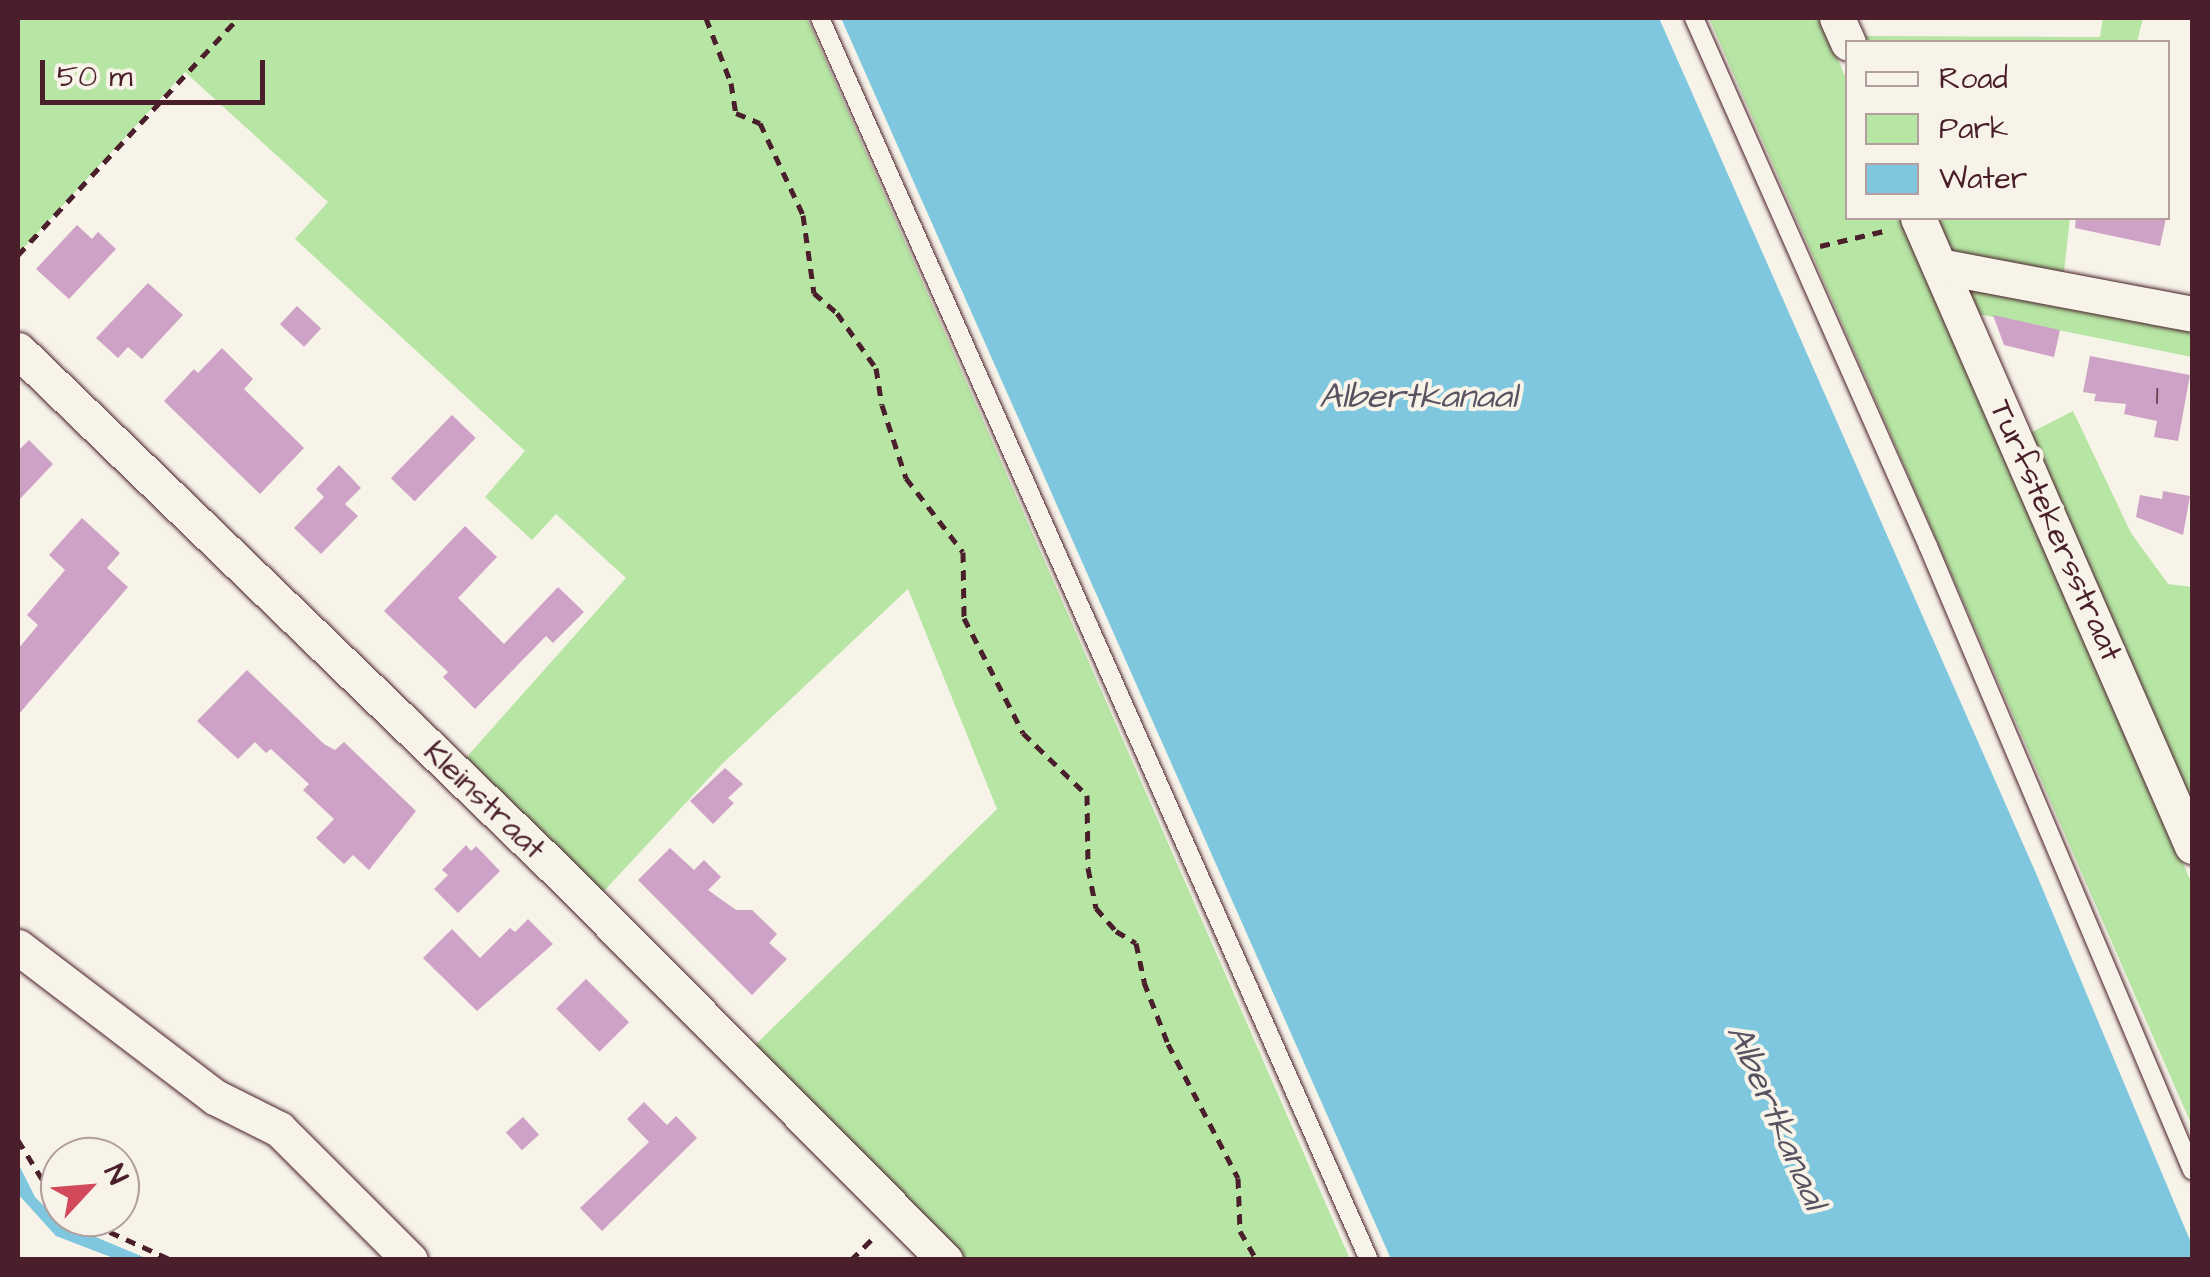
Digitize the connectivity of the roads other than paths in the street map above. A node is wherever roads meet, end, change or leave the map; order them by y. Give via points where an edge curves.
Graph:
1 (820, 18) edge
2 (1694, 18) edge
3 (1919, 221) edge
4 (1940, 266) junction
5 (2192, 314) edge
6 (18, 350) edge
7 (2192, 846) edge
8 (18, 947) edge
9 (2192, 1170) edge
10 (410, 1260) edge
11 (944, 1260) edge
12 (1369, 1260) edge

1 - 12 lane
2 - 9 lane via 1936,564
3 - 4 street, Turfstekersstraat
4 - 5 street
4 - 7 street, Turfstekersstraat
6 - 11 street, Kleinstraat via 562,875
8 - 10 street via 215,1097 279,1129

